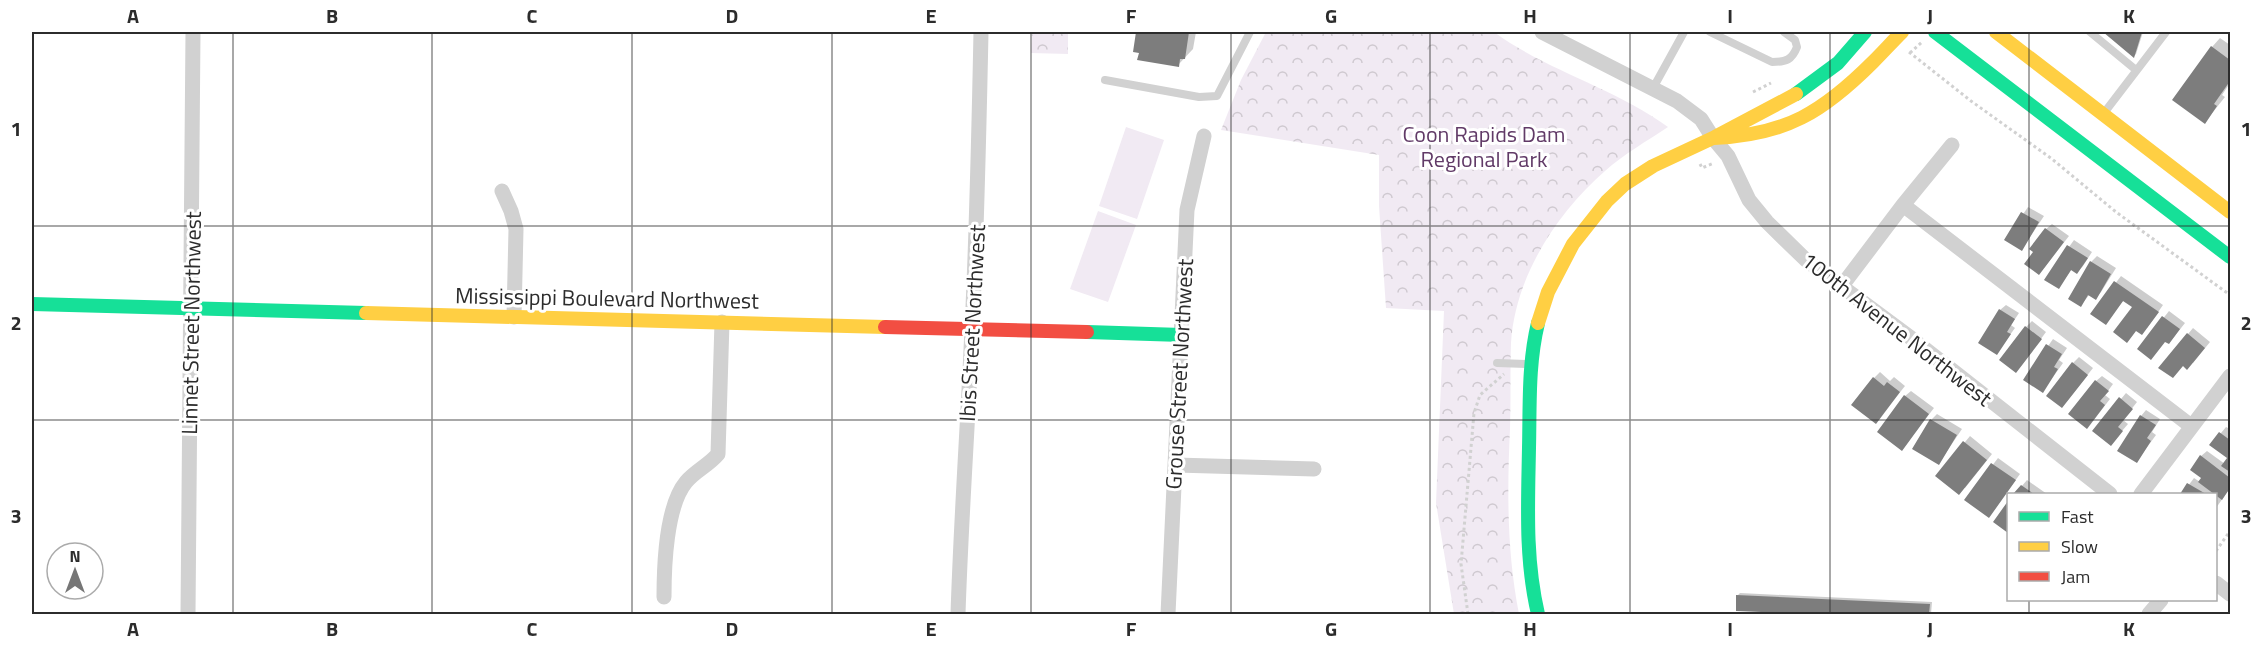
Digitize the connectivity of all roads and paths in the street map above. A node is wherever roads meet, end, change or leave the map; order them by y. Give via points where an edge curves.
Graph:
1 (194, 32) edge
2 (981, 32) edge
3 (1250, 32) edge
4 (1542, 32) edge
5 (1684, 32) edge
6 (1710, 32) edge
7 (1784, 32) edge
8 (1865, 32) edge
9 (1902, 32) edge
10 (1935, 32) edge
11 (1996, 32) edge
12 (2090, 32) edge
13 (2166, 32) edge
14 (1910, 53) dead end
15 (2136, 70) junction
16 (1105, 80) dead end
17 (1774, 82) dead end
18 (1652, 90) junction
19 (1749, 94) dead end
20 (2103, 114) junction
21 (1204, 136) dead end
22 (1713, 138) junction
23 (1952, 145) dead end
24 (502, 191) dead end
25 (1903, 205) junction
26 (2230, 212) edge
27 (2230, 257) edge
28 (1841, 286) junction
29 (2230, 295) edge
30 (32, 304) edge
31 (190, 308) junction
32 (514, 317) junction
33 (722, 322) junction
34 (972, 328) junction
35 (1182, 334) junction
36 (1497, 363) dead end
37 (1532, 364) junction
38 (2230, 376) edge
39 (2191, 426) junction
40 (1176, 465) junction
41 (1314, 469) dead end
42 (2107, 493) edge
43 (2142, 493) edge
44 (2230, 531) edge
45 (2217, 549) edge
46 (2217, 584) edge
47 (2230, 594) edge
48 (664, 597) dead end
49 (2160, 601) edge
50 (188, 615) edge
51 (958, 615) edge
52 (1168, 615) edge
53 (1538, 615) edge
54 (2149, 615) edge

1 - 31 street, Linnet Street Northwest
2 - 34 street, Ibis Street Northwest
3 - 16 lane via 1217,96 1199,97
4 - 18 street, 100th Avenue Northwest
5 - 18 lane
6 - 7 lane via 1772,62 1784,62 1793,57 1797,48 1795,40
8 - 22 street via 1814,84
9 - 22 street via 1814,113 1761,135
10 - 27 street
11 - 20 street
12 - 15 lane
13 - 15 lane
14 - 29 path
15 - 20 lane
17 - 19 path
18 - 22 street, 100th Avenue Northwest via 1692,110
20 - 26 street
21 - 35 street, Grouse Street Northwest via 1187,210
22 - 28 street, 100th Avenue Northwest via 1728,156 1749,200 1767,222 1806,260
22 - 37 street via 1639,174 1595,212 1569,250 1540,311
23 - 25 street
24 - 32 street via 516,229
25 - 28 street
25 - 39 street
28 - 42 street, 100th Avenue Northwest
30 - 31 street, Mississippi Boulevard Northwest
31 - 32 street, Mississippi Boulevard Northwest
31 - 50 street, Linnet Street Northwest
32 - 33 street, Mississippi Boulevard Northwest
33 - 34 street, Mississippi Boulevard Northwest
33 - 48 street via 718,454 693,475 678,495 664,554
34 - 35 street, Mississippi Boulevard Northwest
34 - 51 street, Ibis Street Northwest
35 - 40 street, Grouse Street Northwest
36 - 37 lane
37 - 53 street via 1526,512
38 - 39 street
39 - 43 street
40 - 41 street
40 - 52 street, Grouse Street Northwest
44 - 45 path
46 - 47 street
49 - 54 street

